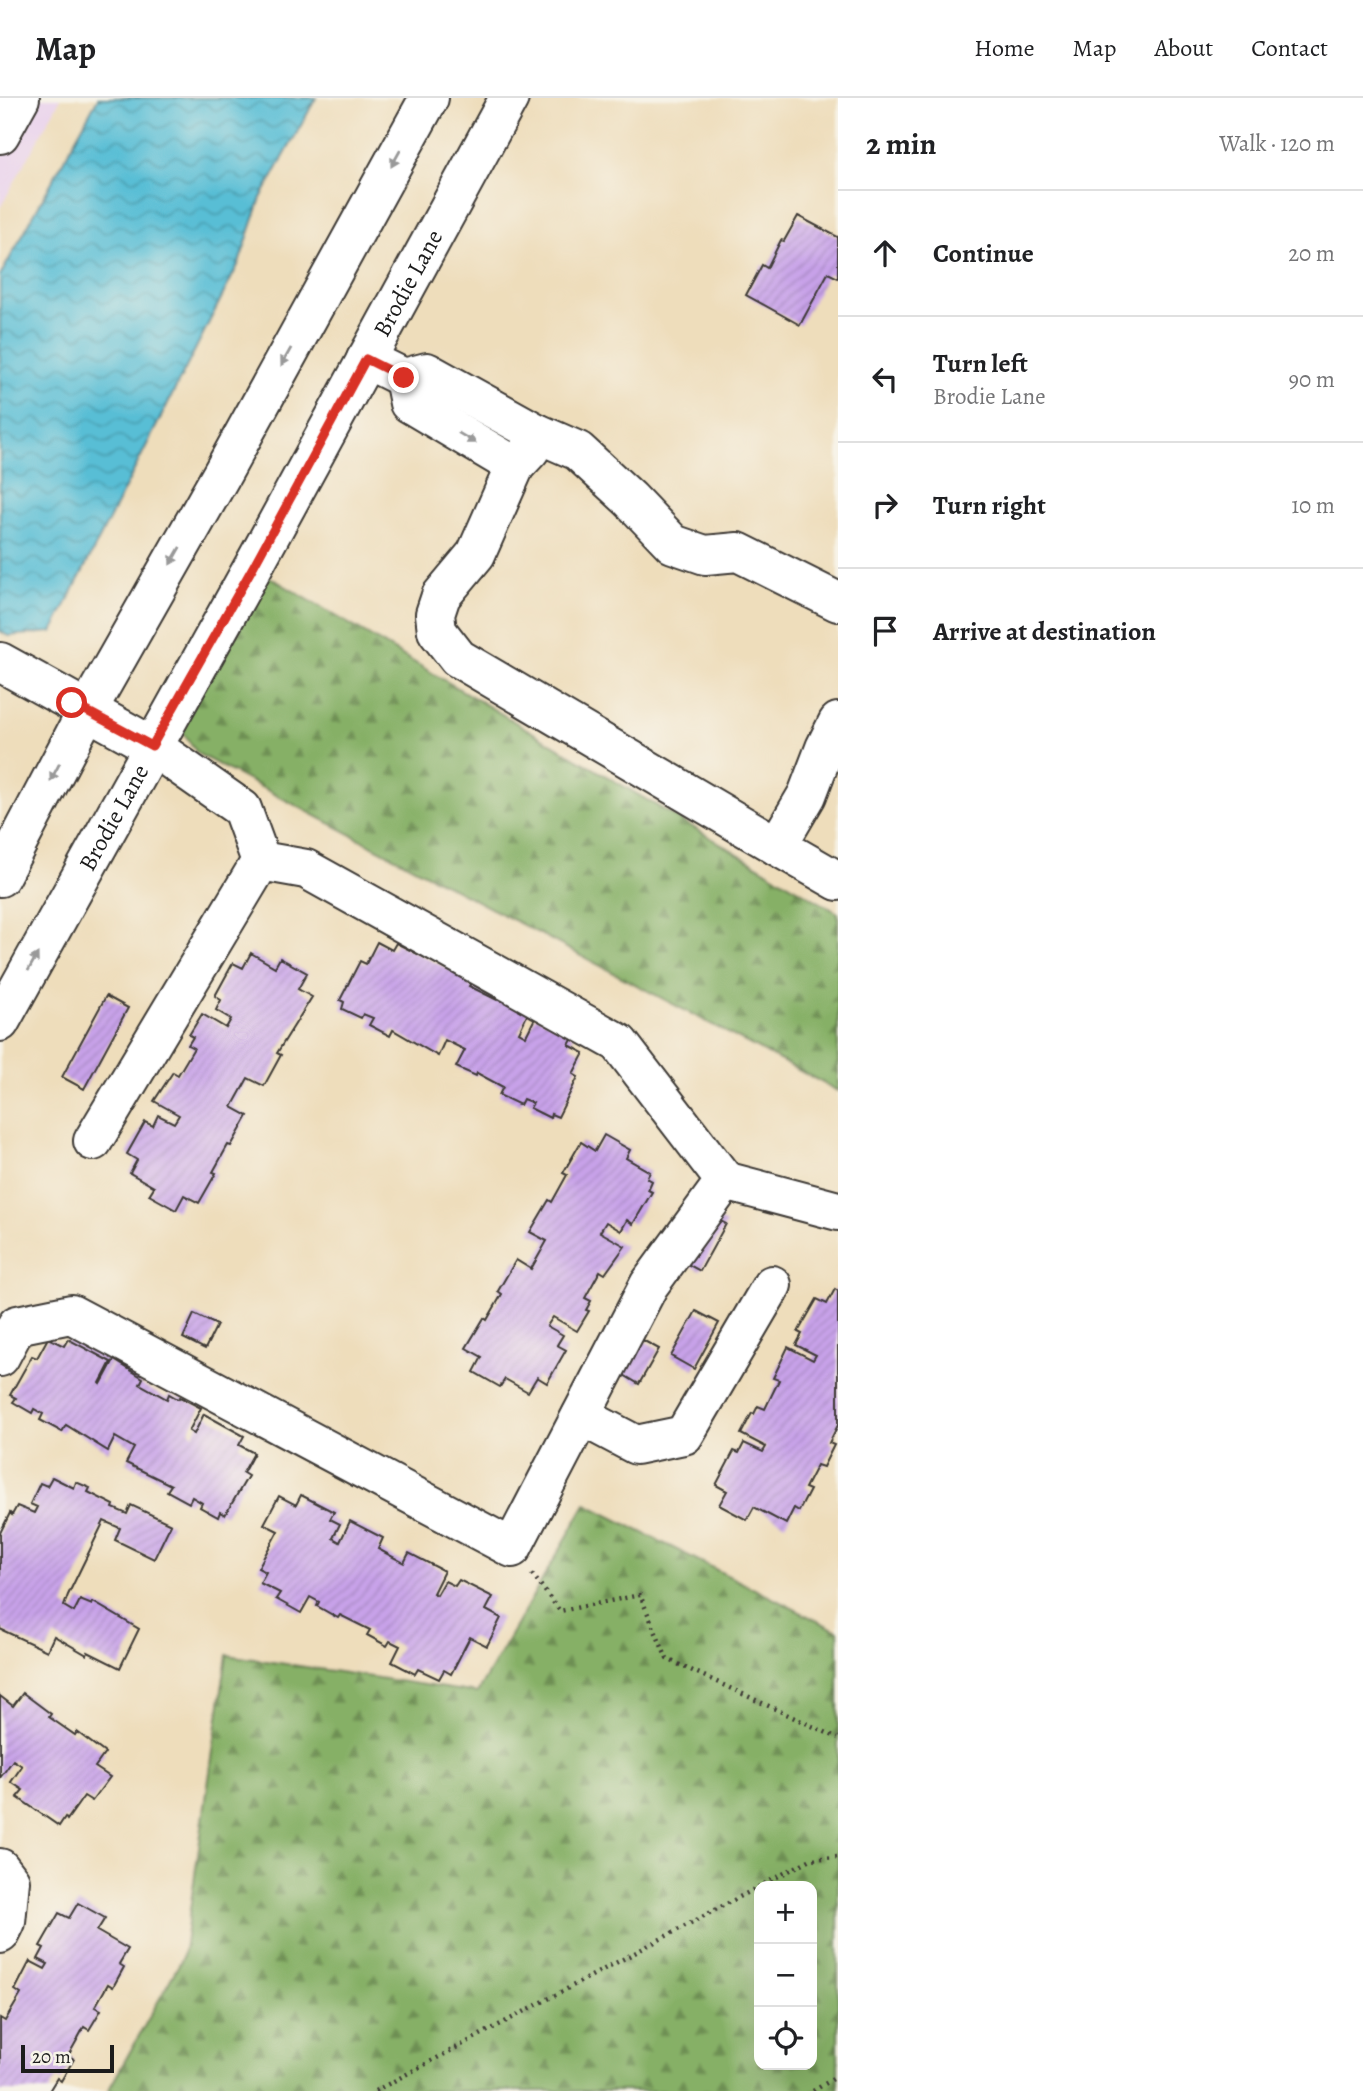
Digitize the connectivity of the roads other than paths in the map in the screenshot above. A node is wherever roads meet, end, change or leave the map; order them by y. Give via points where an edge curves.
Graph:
1 (20, 98) edge
2 (429, 98) edge
3 (509, 98) edge
4 (0, 134) edge
5 (366, 359) junction
6 (444, 403) junction
7 (537, 433) junction
8 (515, 466) junction
9 (838, 602) edge
10 (0, 663) edge
11 (87, 711) junction
12 (838, 722) edge
13 (152, 746) junction
14 (777, 846) junction
15 (261, 861) junction
16 (0, 877) edge
17 (838, 881) edge
18 (0, 1022) edge
19 (93, 1141) dead end
20 (725, 1181) junction
21 (838, 1211) edge
22 (772, 1285) dead end
23 (0, 1357) edge
24 (581, 1416) junction
25 (0, 1868) edge
26 (0, 1934) edge

1 - 4 main road
2 -> 11 main road
3 - 5 main road, Brodie Lane
5 - 6 main road via 404,378 409,403
5 - 13 main road, Brodie Lane
6 - 7 main road
6 -> 8 main road
7 - 8 main road via 530,450
7 - 9 main road via 578,451 673,544 705,555 738,552
8 - 14 main road via 476,554 440,596 437,631 458,658
10 - 11 main road
11 - 13 main road
11 -> 16 main road
12 - 14 main road via 807,795
13 - 15 main road via 242,808
18 -> 13 main road, Brodie Lane
14 - 17 main road
15 - 19 main road
15 - 20 main road via 306,869 619,1043
20 - 21 main road
20 - 24 main road via 649,1285
22 - 24 main road via 684,1435 636,1445
23 - 24 main road via 17,1325 71,1314 512,1548
25 - 26 main road via 10,1881 6,1922

